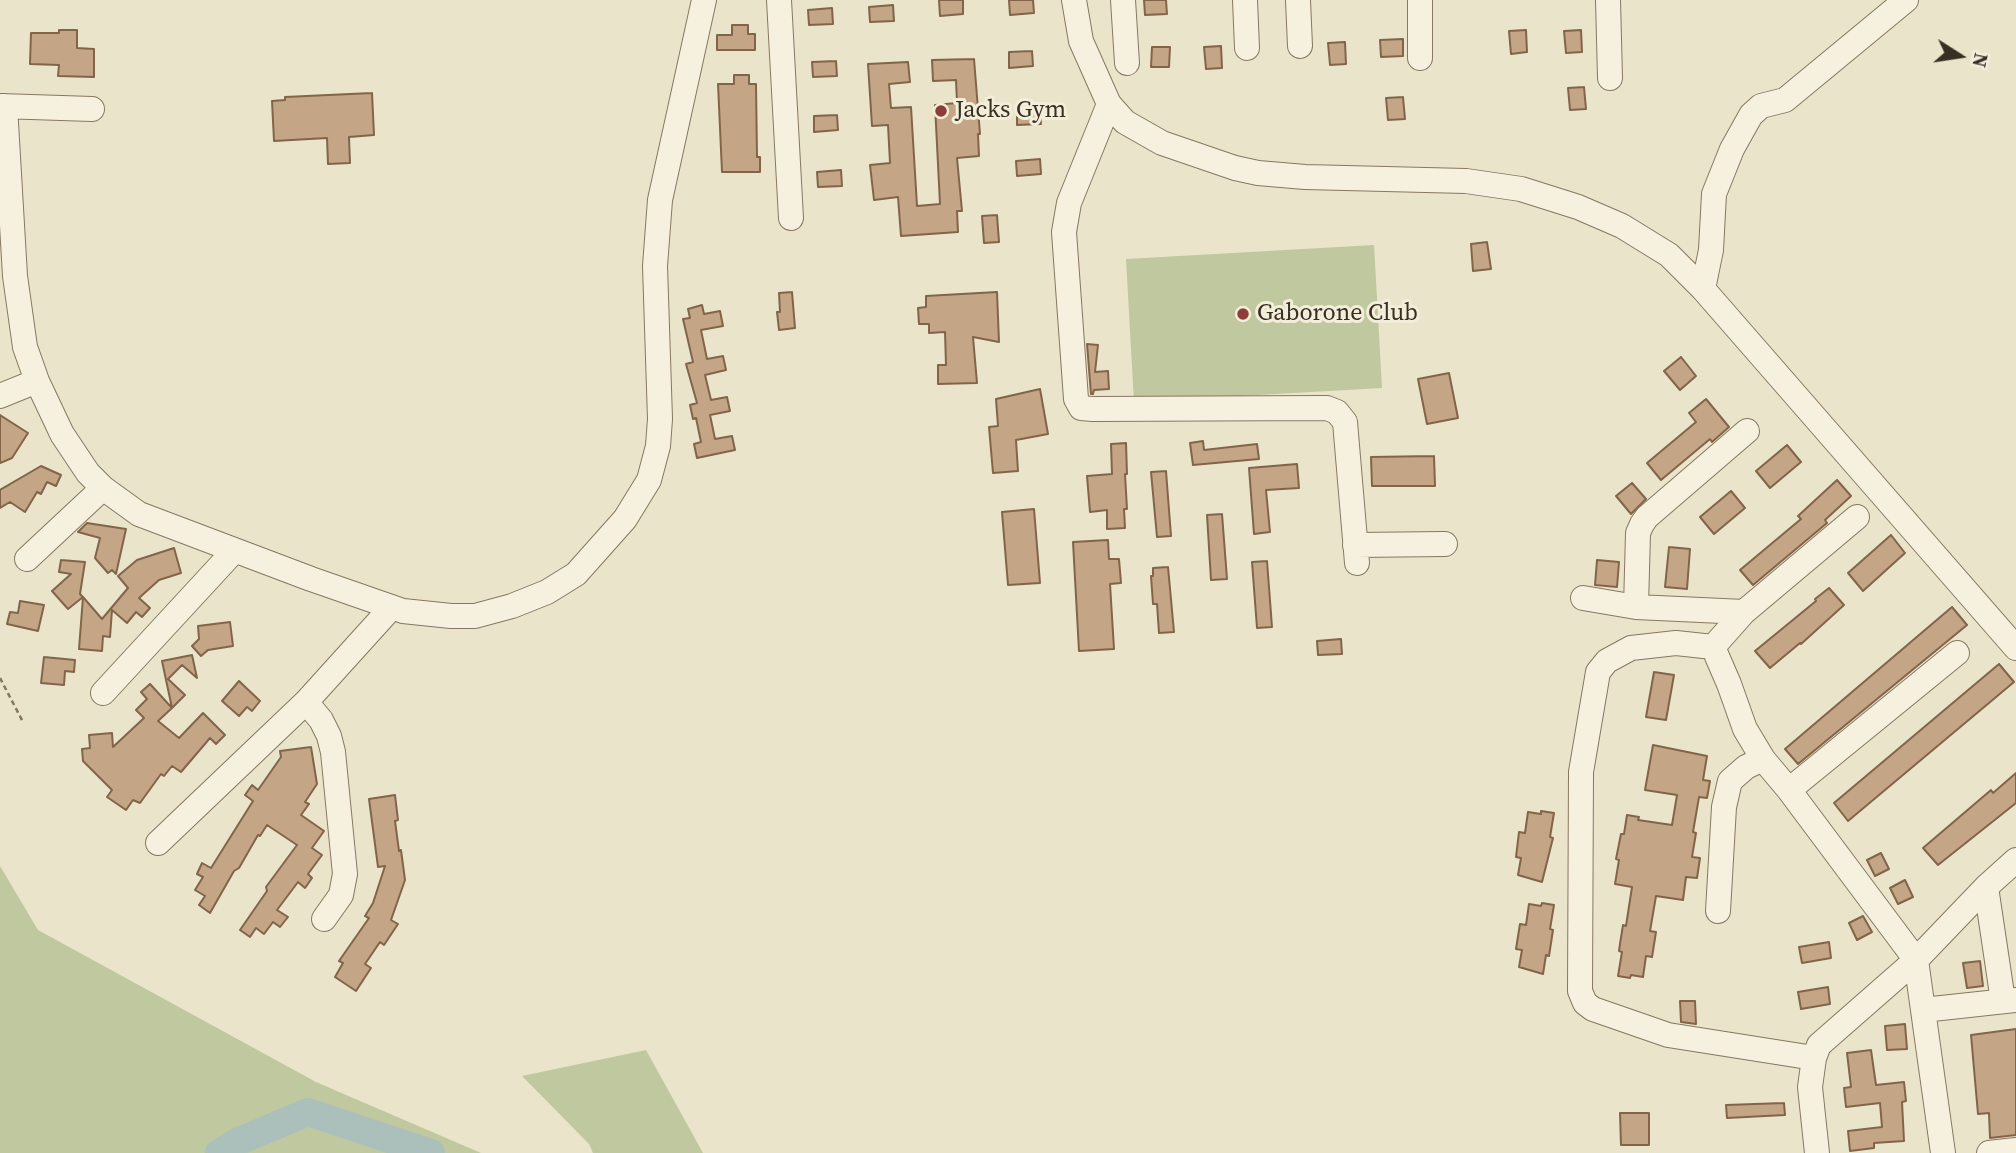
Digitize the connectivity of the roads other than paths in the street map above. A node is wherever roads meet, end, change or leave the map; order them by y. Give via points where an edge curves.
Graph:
1 (704, 0) edge
2 (779, 0) edge
3 (1074, 0) edge
4 (1124, 0) edge
5 (1245, 0) edge
6 (1298, 0) edge
7 (1420, 0) edge
8 (1608, 0) edge
9 (1906, 0) edge
10 (1300, 47) dead end
11 (1247, 48) dead end
12 (1420, 58) dead end
13 (1127, 63) dead end
14 (1610, 78) dead end
15 (1109, 104) junction
16 (3, 106) edge
17 (92, 109) dead end
18 (790, 218) dead end
19 (8, 277) edge
20 (1703, 289) junction
21 (37, 381) junction
22 (0, 396) edge
23 (1746, 430) dead end
24 (103, 488) junction
25 (1857, 517) dead end
26 (1445, 544) dead end
27 (234, 551) junction
28 (27, 559) dead end
29 (1583, 598) dead end
30 (1636, 607) junction
31 (391, 608) junction
32 (1744, 612) junction
33 (1713, 647) junction
34 (2016, 648) edge
35 (1957, 653) dead end
36 (103, 693) dead end
37 (306, 702) junction
38 (1763, 760) junction
39 (1789, 790) junction
40 (158, 843) dead end
41 (2016, 860) edge
42 (1986, 887) junction
43 (1718, 911) dead end
44 (324, 919) dead end
45 (1916, 960) junction
46 (2009, 1001) edge
47 (1923, 1010) junction
48 (1814, 1058) junction
49 (2016, 1150) edge
50 (1817, 1153) edge
51 (1943, 1153) edge
52 (1989, 1153) edge

1 - 31 street via 660,200 655,266 659,446 649,480 599,550 576,574 547,592 475,616
2 - 18 street
3 - 15 street via 1081,41
4 - 13 street
5 - 11 street
6 - 10 street
7 - 12 street
8 - 14 street
9 - 20 street via 1785,100 1761,106 1751,115 1714,194
15 - 20 street via 1125,122 1162,143 1235,168 1305,177 1466,181 1532,192 1578,206 1669,255
15 - 26 street via 1069,203 1064,232 1076,399 1081,408 1326,408 1337,412 1345,422 1356,554
16 - 17 street
16 - 19 street
19 - 21 street
20 - 34 street
21 - 22 street
21 - 24 street via 62,434
23 - 30 street via 1642,524
24 - 27 street via 139,514
24 - 28 street
25 - 32 street
27 - 31 street
27 - 36 street
29 - 30 street
30 - 32 street
31 - 37 street
32 - 33 street
33 - 38 street via 1745,729
33 - 48 street via 1675,643 1630,648 1598,672 1581,772 1580,991 1593,1009 1668,1035
35 - 39 street
37 - 40 street
37 - 44 street via 321,720 333,752 345,874 341,895
38 - 39 street
38 - 43 street via 1730,781 1724,807
39 - 45 street
41 - 42 street
42 - 45 street
42 - 46 street
45 - 47 street
45 - 48 street via 1819,1045
46 - 47 street
47 - 51 street
48 - 50 street via 1810,1087
49 - 52 street

